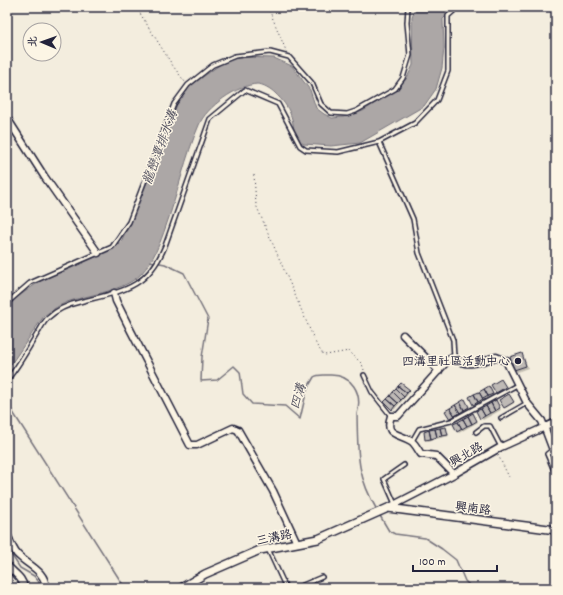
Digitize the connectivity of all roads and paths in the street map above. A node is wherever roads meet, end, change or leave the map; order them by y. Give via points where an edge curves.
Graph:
1 (136, 7) edge
2 (268, 7) edge
3 (408, 7) edge
4 (465, 7) edge
5 (289, 57) junction
6 (188, 85) junction
7 (7, 118) edge
8 (379, 142) junction
9 (254, 176) dead end
10 (101, 252) junction
11 (114, 293) junction
12 (7, 302) edge
13 (403, 335) dead end
14 (454, 357) junction
15 (439, 371) junction
16 (364, 375) joint
17 (7, 380) edge
18 (517, 385) junction
19 (527, 403) junction
20 (391, 416) junction
21 (501, 418) dead end
22 (556, 422) edge
23 (545, 427) junction
24 (476, 432) dead end
25 (412, 441) junction
26 (498, 448) junction
27 (552, 450) junction
28 (556, 458) edge
29 (404, 465) dead end
30 (454, 474) junction
31 (556, 475) edge
32 (509, 477) dead end
33 (395, 504) junction
34 (385, 509) junction
35 (556, 530) edge
36 (7, 534) edge
37 (297, 543) junction
38 (268, 548) junction
39 (7, 565) edge
40 (322, 577) dead end
41 (24, 588) edge
42 (46, 588) edge
43 (181, 588) edge
44 (286, 588) edge
45 (296, 588) edge

1 - 6 path
2 - 5 path
3 - 5 lane via 410,55 403,78 395,89 356,111 347,114 330,112 321,104 312,83
4 - 8 lane via 456,9 448,16 448,71 437,100 415,123
5 - 6 lane via 270,52 236,56 213,65
6 - 10 lane via 174,104 129,222 112,247
7 - 10 street via 44,176
8 - 11 lane via 338,152 306,150 300,146 278,104 245,90 210,119 161,256 149,272 128,289
8 - 14 lane via 413,219 419,253 453,340
9 - 16 path via 256,205 317,346 326,355 349,351 362,364
10 - 12 lane via 30,283
11 - 17 lane via 68,305 47,319
11 - 37 street via 131,332 190,445 197,445 233,428 238,430 273,491
13 - 15 street
14 - 15 street
14 - 18 street via 463,364 501,358 506,361
15 - 20 street via 398,416
16 - 20 lane via 372,392
18 - 19 street
18 - 25 lane via 451,421 419,429
19 - 21 lane
19 - 23 street
20 - 25 street via 391,432
22 - 23 street, 興北路
23 - 26 street, 興北路
23 - 27 street
24 - 26 lane via 484,426 490,426
25 - 30 street via 421,454 436,456
26 - 30 street, 興北路
26 - 32 path
27 - 28 street
27 - 31 lane via 547,454
29 - 33 lane via 384,479
30 - 33 street, 興北路
33 - 34 street, 興北路
34 - 35 street, 興南路
34 - 37 street, 三溝路 via 318,539
36 - 42 street via 16,554 41,574 46,582
37 - 38 street, 三溝路
38 - 43 street, 三溝路 via 205,574
38 - 44 lane
39 - 41 street via 24,584
40 - 45 lane

